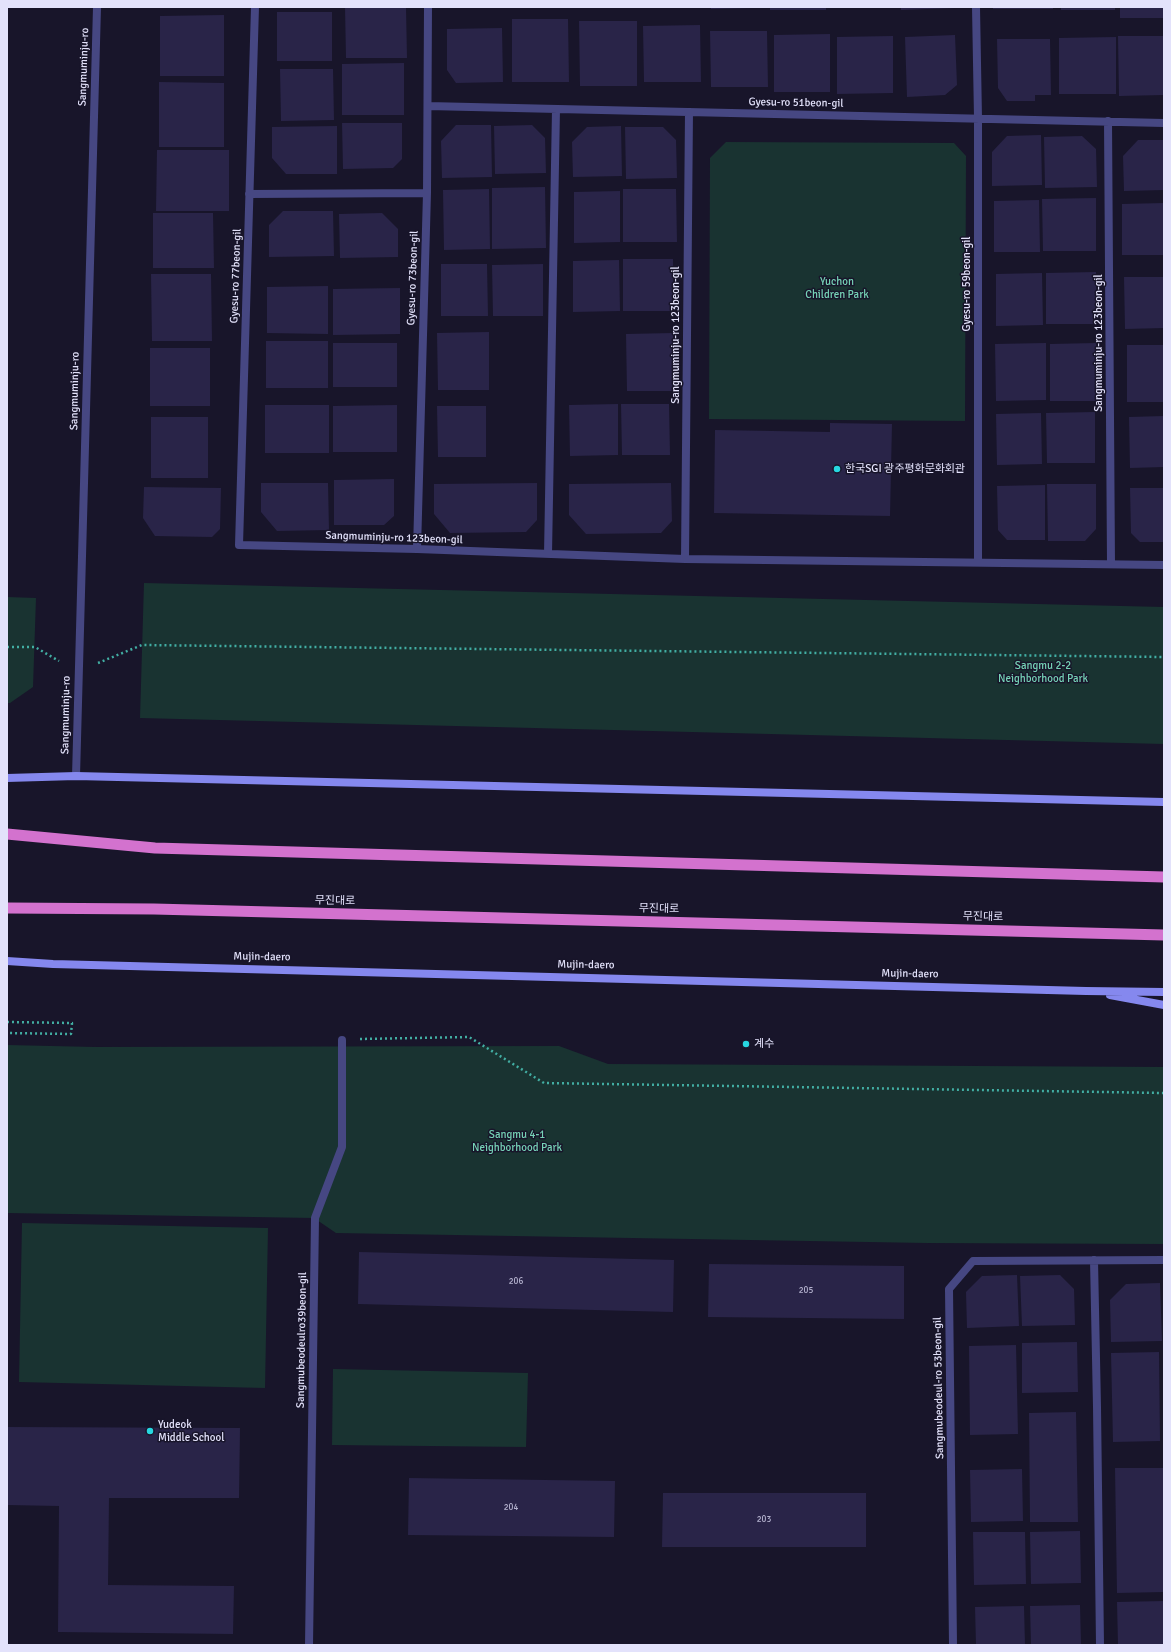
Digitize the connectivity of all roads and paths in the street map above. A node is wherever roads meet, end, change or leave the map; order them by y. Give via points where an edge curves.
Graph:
1 (97, 7) edge
2 (255, 7) edge
3 (428, 7) edge
4 (976, 7) edge
5 (428, 106) junction
6 (556, 109) junction
7 (689, 112) junction
8 (978, 118) junction
9 (1108, 121) junction
10 (1164, 122) edge
11 (427, 193) junction
12 (250, 194) junction
13 (239, 545) joint
14 (417, 549) junction
15 (548, 554) junction
16 (685, 559) junction
17 (978, 562) junction
18 (1111, 564) junction
19 (1164, 565) edge
20 (7, 646) edge
21 (1164, 657) edge
22 (78, 672) junction
23 (76, 776) junction
24 (7, 778) edge
25 (1164, 802) edge
26 (7, 834) edge
27 (1164, 877) edge
28 (7, 908) edge
29 (1164, 935) edge
30 (7, 961) edge
31 (1086, 991) junction
32 (1164, 992) edge
33 (1164, 1005) edge
34 (7, 1022) edge
35 (7, 1033) edge
36 (342, 1040) joint
37 (1164, 1093) edge
38 (1094, 1260) junction
39 (1164, 1260) edge
40 (309, 1645) edge
41 (953, 1645) edge
42 (1100, 1645) edge

1 - 22 street, Sangmuminju-ro
2 - 12 street, Gyesu-ro 77beon-gil
3 - 5 street, Gyesu-ro 73beon-gil
4 - 8 street, Gyesu-ro 59beon-gil
5 - 6 street, Gyesu-ro 51beon-gil
5 - 11 street, Gyesu-ro 73beon-gil
6 - 7 street, Gyesu-ro 51beon-gil
6 - 15 street
7 - 8 street, Gyesu-ro 51beon-gil
7 - 16 street, Sangmuminju-ro 123beon-gil
8 - 9 street, Gyesu-ro 51beon-gil
8 - 17 street, Gyesu-ro 59beon-gil
9 - 10 street, Gyesu-ro 51beon-gil
9 - 18 street, Sangmuminju-ro 123beon-gil
11 - 12 street
11 - 14 street, Gyesu-ro 73beon-gil
12 - 13 street, Gyesu-ro 77beon-gil
13 - 14 street, Sangmuminju-ro 123beon-gil
14 - 15 street, Sangmuminju-ro 123beon-gil
15 - 16 street, Sangmuminju-ro 123beon-gil
16 - 17 street, Sangmuminju-ro 123beon-gil
17 - 18 street, Sangmuminju-ro 123beon-gil
18 - 19 street, Sangmuminju-ro 123beon-gil
20 - 22 path via 34,647
21 - 22 path via 142,645
22 - 23 street, Sangmuminju-ro
23 - 24 main road
23 - 25 main road
26 - 27 highway via 155,848
28 - 29 highway, 무진대로 via 154,909
30 - 31 main road, Mujin-daero via 77,965
31 - 32 main road, Mujin-daero
31 - 33 main road
34 - 35 path via 72,1023 72,1034
36 - 37 path via 469,1037 544,1083
36 - 40 street, Sangmubeodeulro39beon-gil via 342,1147 315,1218
38 - 39 street, Sangmubeodeul-ro 53beon-gil
38 - 41 street, Sangmubeodeul-ro 53beon-gil via 973,1261 949,1289
38 - 42 street

